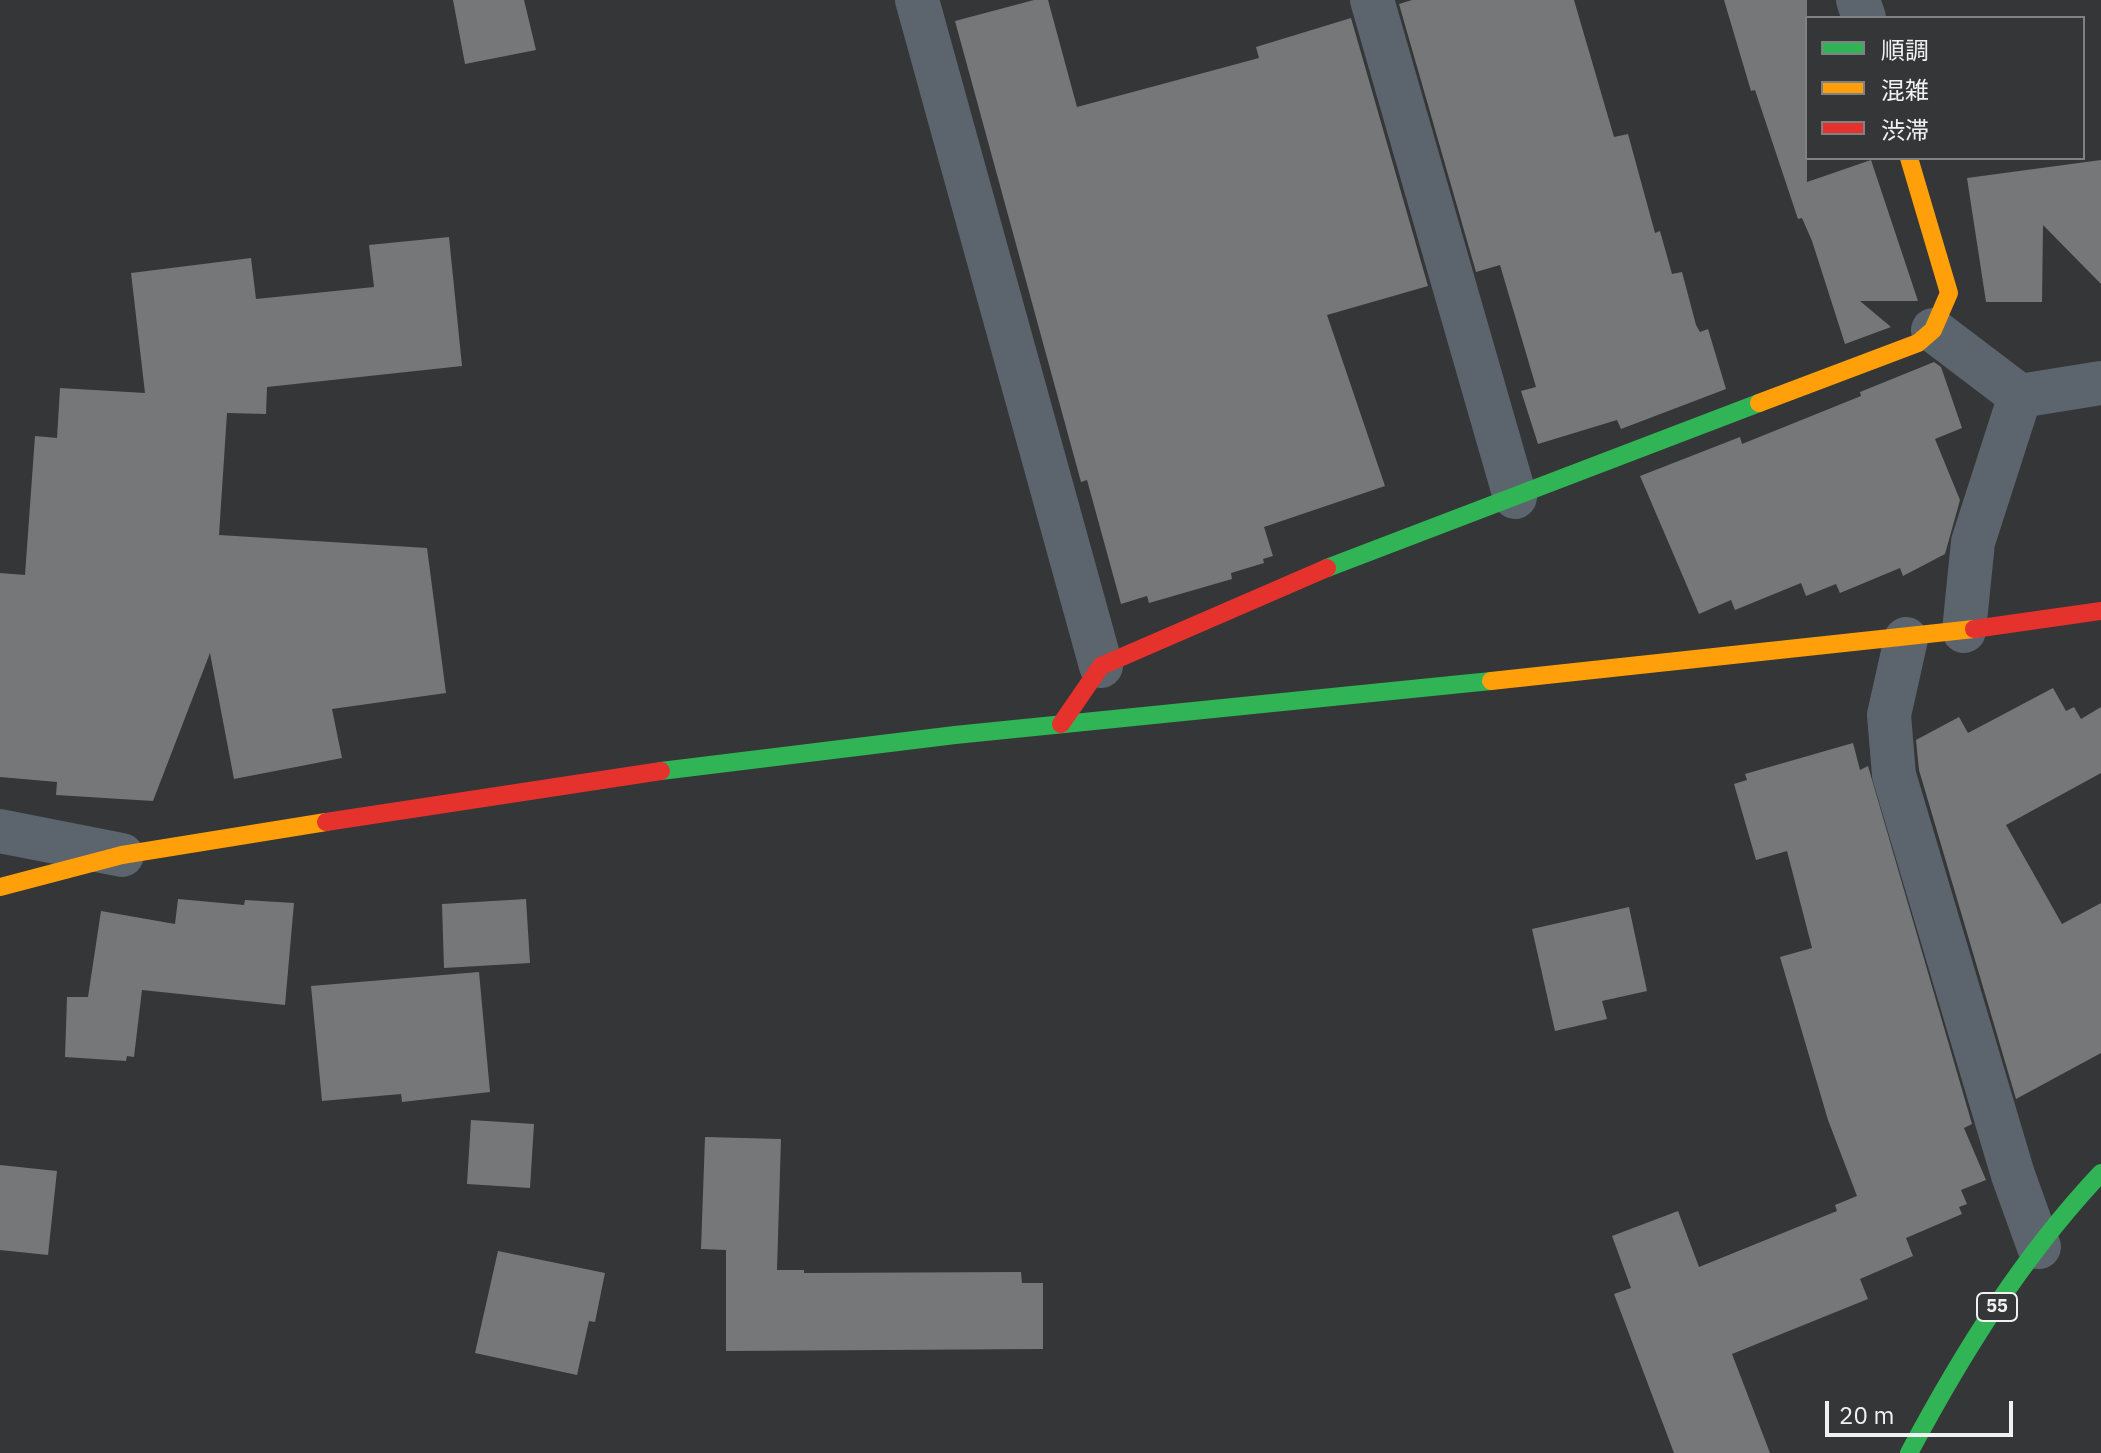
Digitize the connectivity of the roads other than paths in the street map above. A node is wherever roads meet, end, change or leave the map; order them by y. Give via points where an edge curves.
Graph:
1 (917, 0) edge
2 (1372, 0) edge
3 (1910, 160) edge
4 (1933, 330) junction
5 (2101, 383) edge
6 (2020, 396) junction
7 (1515, 497) junction
8 (2101, 611) edge
9 (1964, 631) junction
10 (1906, 639) junction
11 (1101, 666) junction
12 (1061, 724) junction
13 (0, 831) edge
14 (122, 855) junction
15 (0, 887) edge
16 (2101, 1173) edge
17 (2039, 1247) junction
18 (1909, 1453) edge

1 - 11 street
2 - 7 street
3 - 4 street via 1949,293
4 - 6 street
4 - 7 street via 1918,343
5 - 6 street
6 - 9 street via 1973,542
7 - 11 street via 1306,576
8 - 9 street
9 - 10 street
10 - 12 street
10 - 17 street via 1889,715 1894,775
11 - 12 street
12 - 14 street via 597,779
13 - 14 street
14 - 15 street
16 - 17 street, 55
17 - 18 street, 55 via 1955,1366

